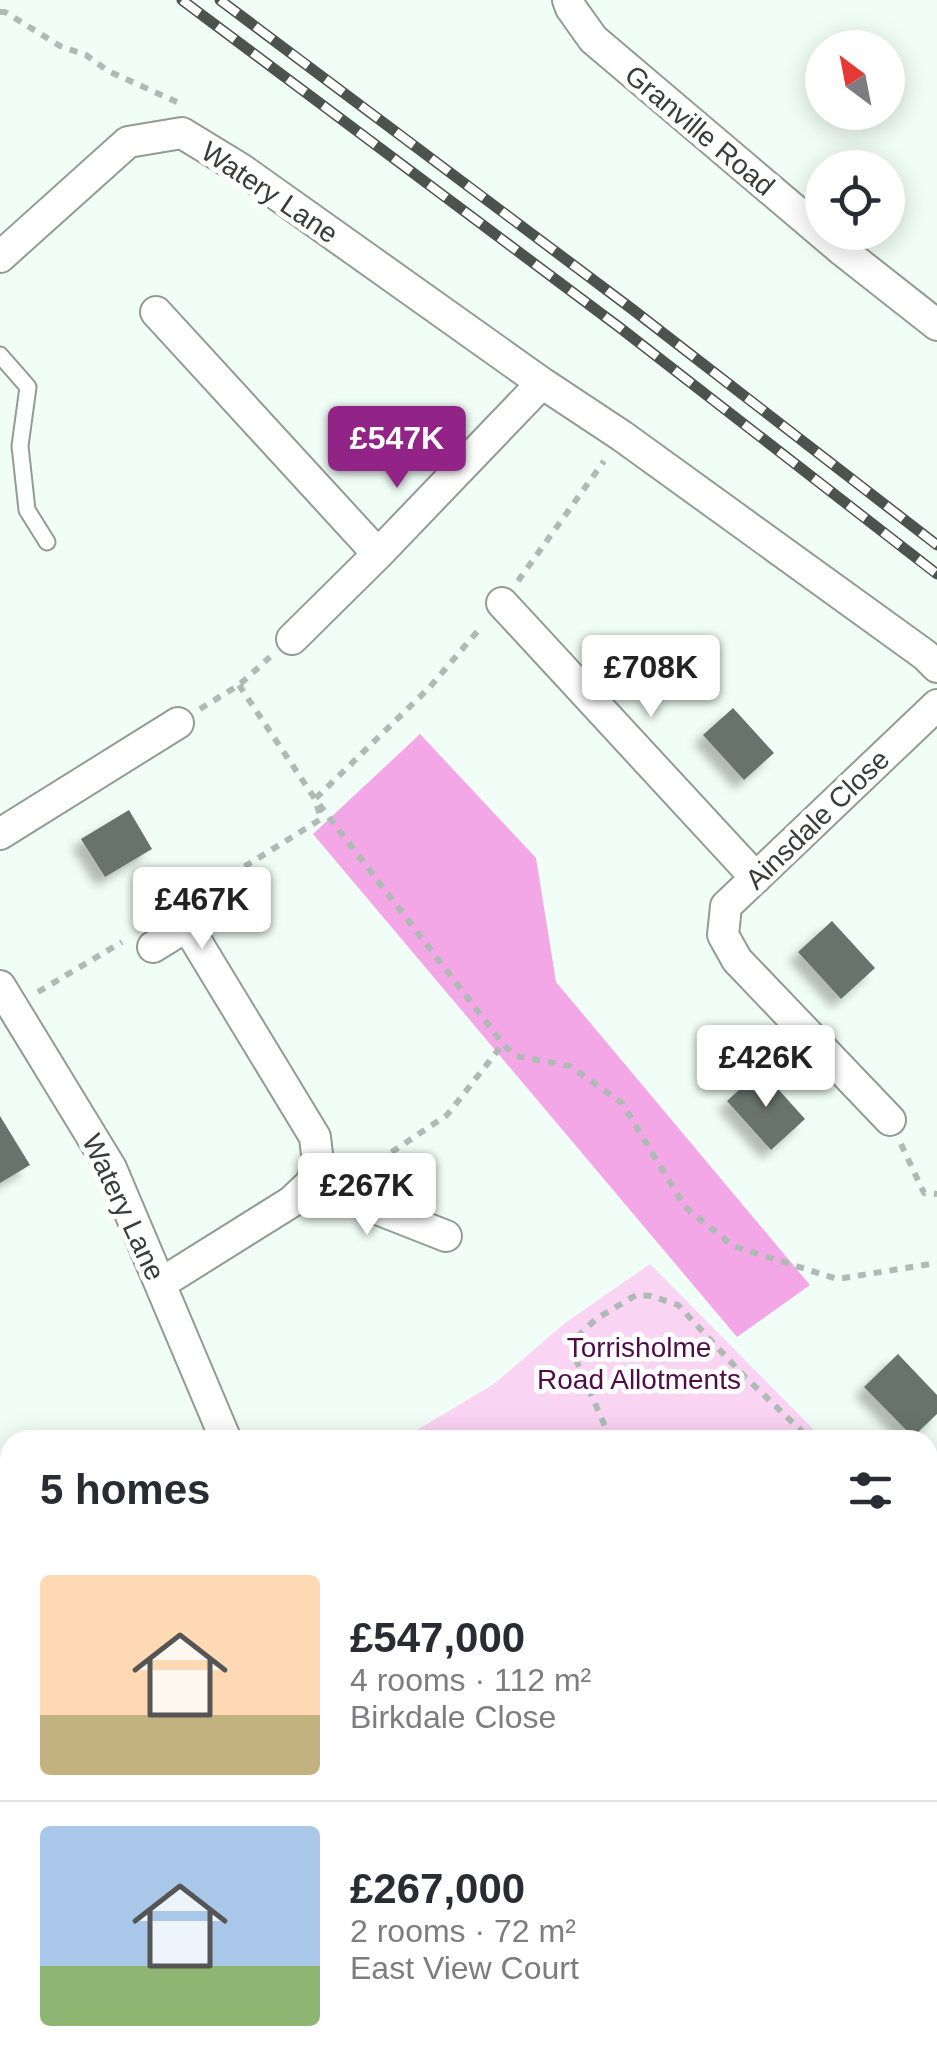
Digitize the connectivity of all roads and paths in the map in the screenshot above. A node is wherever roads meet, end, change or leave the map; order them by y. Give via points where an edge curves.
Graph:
1 (568, 0) edge
2 (0, 12) edge
3 (182, 133) junction
4 (0, 257) edge
5 (156, 312) dead end
6 (937, 325) edge
7 (0, 356) edge
8 (542, 383) junction
9 (622, 436) junction
10 (47, 542) dead end
11 (378, 554) junction
12 (502, 604) junction
13 (292, 639) joint
14 (937, 666) edge
15 (239, 684) junction
16 (937, 705) edge
17 (178, 723) joint
18 (315, 799) junction
19 (0, 834) edge
20 (756, 878) junction
21 (223, 892) joint
22 (187, 926) junction
23 (139, 943) joint
24 (8, 995) edge
25 (502, 1044) junction
26 (890, 1120) joint
27 (353, 1178) dead end
28 (310, 1183) junction
29 (937, 1194) edge
30 (446, 1236) dead end
31 (937, 1263) edge
32 (160, 1284) junction
33 (222, 1430) edge
34 (607, 1430) edge
35 (801, 1430) edge

1 - 6 street, Granville Road via 593,39
2 - 3 path via 185,106
3 - 4 street, Watery Lane via 128,142
3 - 8 street, Watery Lane
5 - 11 street
7 - 10 lane via 28,387 20,446 27,510
8 - 9 street, Watery Lane
8 - 11 street
9 - 12 path
9 - 14 street, Watery Lane
11 - 13 street
12 - 18 path via 429,688
12 - 20 street
13 - 15 path
15 - 17 path
15 - 18 path
16 - 20 street, Ainsdale Close
17 - 19 street
18 - 21 path via 320,819
18 - 25 path
20 - 26 street, Ainsdale Close via 726,906 723,935 737,960
21 - 22 street
22 - 23 street
22 - 28 street via 314,1137 318,1162
23 - 24 path
24 - 32 street, Watery Lane via 110,1168
25 - 27 path via 447,1115
25 - 31 path via 516,1056 570,1066 622,1103 685,1207 733,1246 837,1279
26 - 29 path via 924,1193
28 - 30 street
28 - 32 street
32 - 33 street, Watery Lane
34 - 35 path via 573,1353 576,1338 636,1295 678,1306

